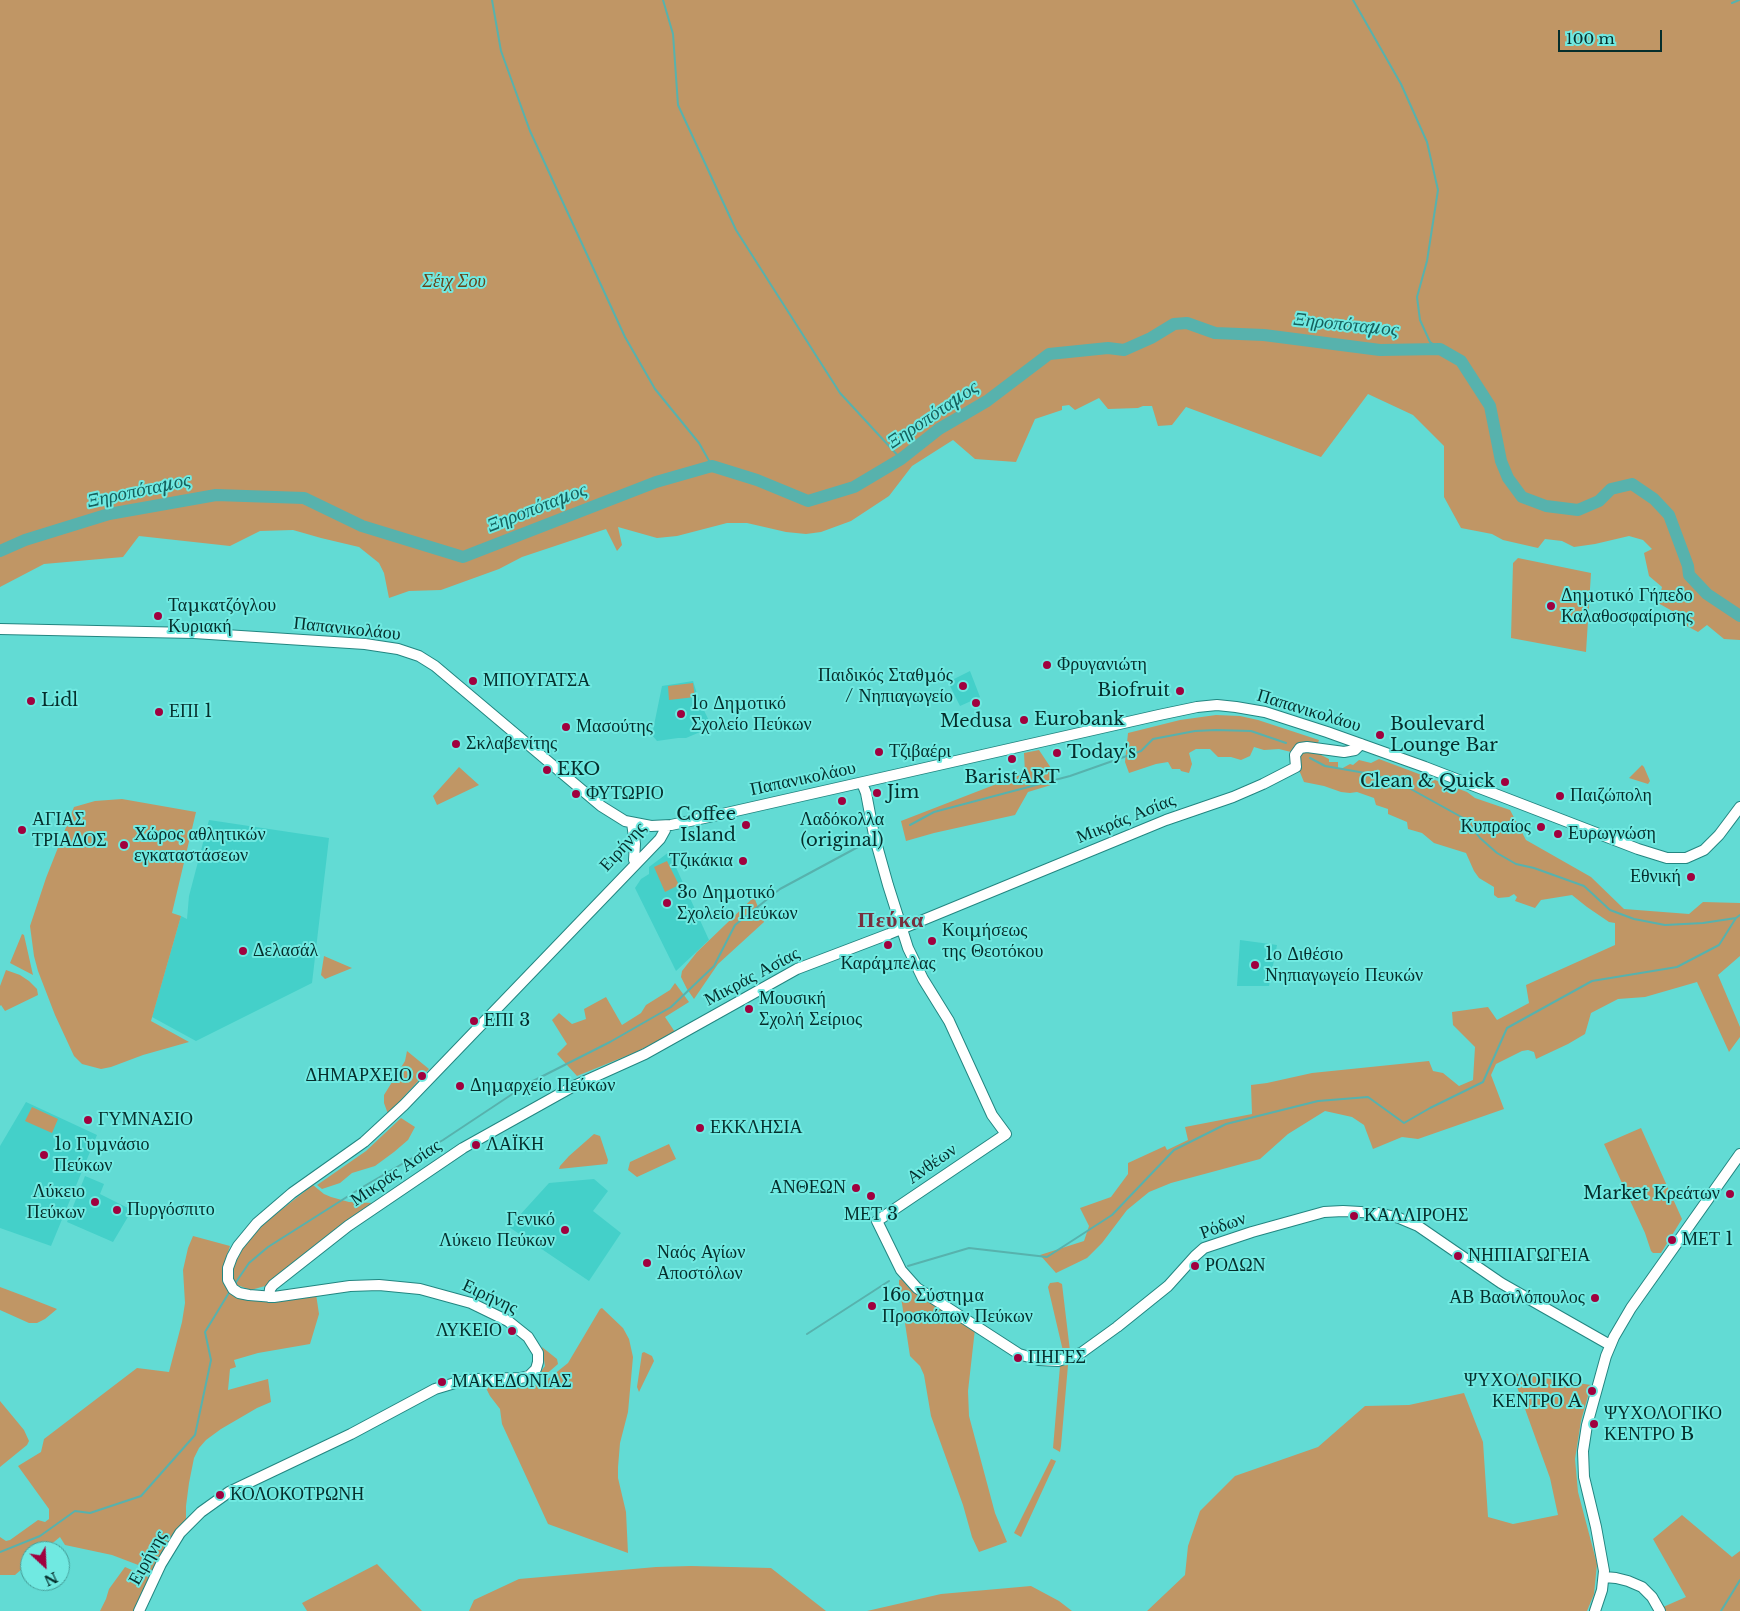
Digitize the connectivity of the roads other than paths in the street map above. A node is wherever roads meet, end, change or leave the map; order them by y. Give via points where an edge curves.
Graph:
1 (0, 629) edge
2 (1338, 736) junction
3 (1349, 740) junction
4 (1361, 744) junction
5 (1331, 751) junction
6 (1344, 752) junction
7 (862, 783) junction
8 (1740, 807) edge
9 (632, 823) junction
10 (664, 826) junction
11 (634, 860) junction
12 (901, 929) junction
13 (399, 1110) junction
14 (1740, 1154) edge
15 (877, 1221) joint
16 (269, 1297) junction
17 (1610, 1345) junction
18 (1604, 1578) junction
19 (139, 1611) edge
20 (1595, 1611) edge
21 (1660, 1611) edge

1 - 9 street, Παπανικολάου via 194,634 365,644 398,649 435,666 593,801
2 - 3 street, Παπανικολάου
2 - 5 street
2 - 7 street, Παπανικολάου via 1265,712 1230,706 1202,706
3 - 4 street, Παπανικολάου
3 - 6 street
4 - 6 street via 1355,750
4 - 8 street, Παπανικολάου via 1667,858 1686,858 1704,850
5 - 6 street
5 - 12 street, Μικράς Ασίας via 1299,748 1295,755 1296,767 1240,794 1166,820
7 - 10 street, Παπανικολάου
7 - 12 street
9 - 10 street, Παπανικολάου
9 - 11 street
10 - 11 street, Ειρήνης
10 - 13 street, Ειρήνης via 666,830 660,840
11 - 13 street, Ειρήνης via 401,1103
12 - 15 street, Ανθέων via 992,1114 1006,1134
12 - 16 street, Μικράς Ασίας via 797,969 645,1054 574,1086 463,1148 338,1234 275,1283
13 - 16 street, Ειρήνης via 364,1142 292,1193 257,1223 233,1253 228,1268 231,1285 242,1294
14 - 17 street via 1631,1308
15 - 17 street, Ρόδων via 901,1270 915,1287 1006,1347 1039,1360 1058,1361 1084,1352 1166,1288 1204,1248 1335,1211 1384,1214 1414,1224 1501,1283
16 - 19 street, Ειρήνης via 363,1285 429,1291 478,1306 516,1327 535,1346 538,1365 525,1377 465,1381 431,1390 356,1432 224,1495 180,1532
17 - 18 street via 1587,1425 1582,1458
18 - 20 street
18 - 21 street via 1628,1581 1642,1588

